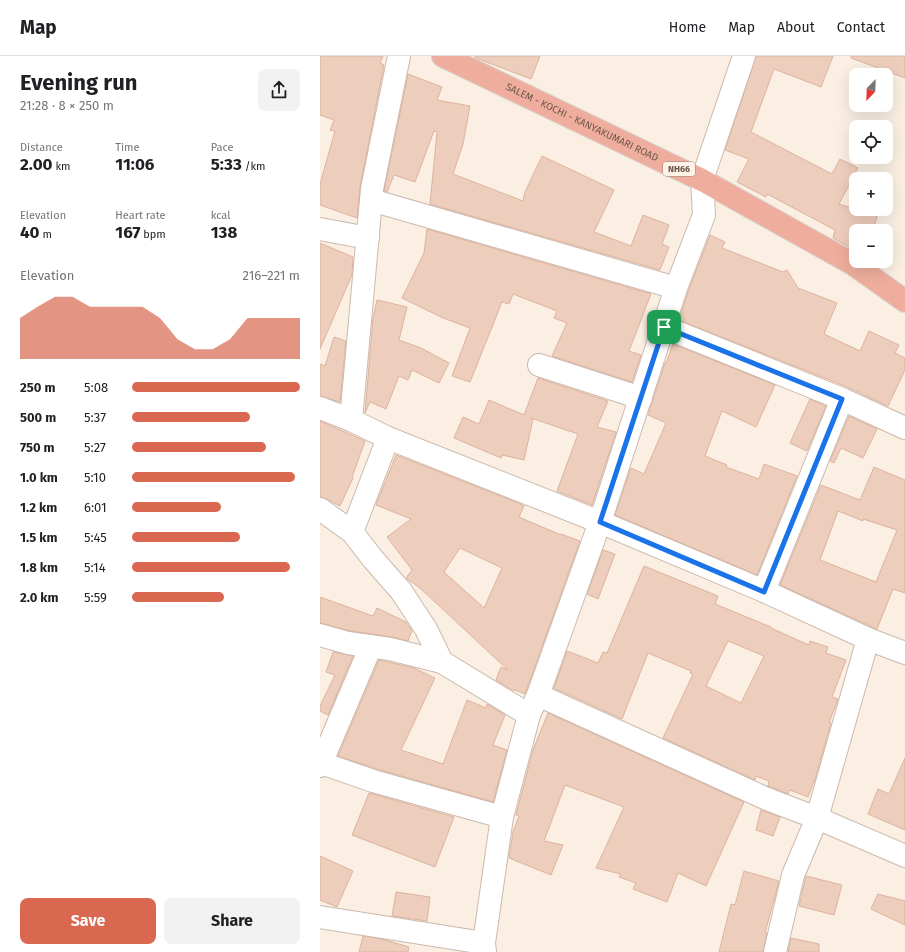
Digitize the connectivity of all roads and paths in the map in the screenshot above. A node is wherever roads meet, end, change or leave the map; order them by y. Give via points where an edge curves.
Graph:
1 (399, 56) edge
2 (443, 56) edge
3 (744, 56) edge
4 (702, 180) junction
5 (371, 200) junction
6 (320, 229) edge
7 (368, 238) junction
8 (676, 288) junction
9 (905, 301) edge
10 (664, 327) junction
11 (539, 365) dead end
12 (641, 398) junction
13 (842, 399) junction
14 (320, 408) edge
15 (351, 420) junction
16 (905, 428) edge
17 (388, 438) junction
18 (320, 509) edge
19 (600, 522) junction
20 (352, 532) junction
21 (764, 592) junction
22 (320, 635) edge
23 (868, 639) junction
24 (370, 646) junction
25 (905, 653) edge
26 (442, 662) junction
27 (538, 694) junction
28 (529, 715) junction
29 (321, 764) edge
30 (502, 817) junction
31 (817, 818) junction
32 (905, 856) edge
33 (320, 916) edge
34 (484, 947) edge
35 (775, 952) edge

1 - 5 street
2 - 4 highway, SALEM - KOCHI - KANYAKUMARI ROAD / NH66
3 - 4 street
4 - 8 street via 704,215
4 - 9 highway, SALEM - KOCHI - KANYAKUMARI ROAD / NH66 via 853,264
5 - 7 street
5 - 8 street
6 - 7 street
7 - 15 street
8 - 10 street
10 - 12 street
10 - 13 street
11 - 12 street
12 - 19 street
13 - 16 street
13 - 21 street
14 - 15 street
15 - 17 street
17 - 19 street
17 - 20 street
18 - 20 street
19 - 21 street
19 - 27 street
20 - 26 street via 401,591 426,629
21 - 23 street
22 - 24 street
23 - 25 street
23 - 31 street
24 - 26 street
24 - 29 street
26 - 28 street
27 - 28 street
27 - 31 street via 767,799
28 - 30 street
29 - 30 street
30 - 34 street
31 - 32 street
31 - 35 street via 792,875
33 - 34 street

